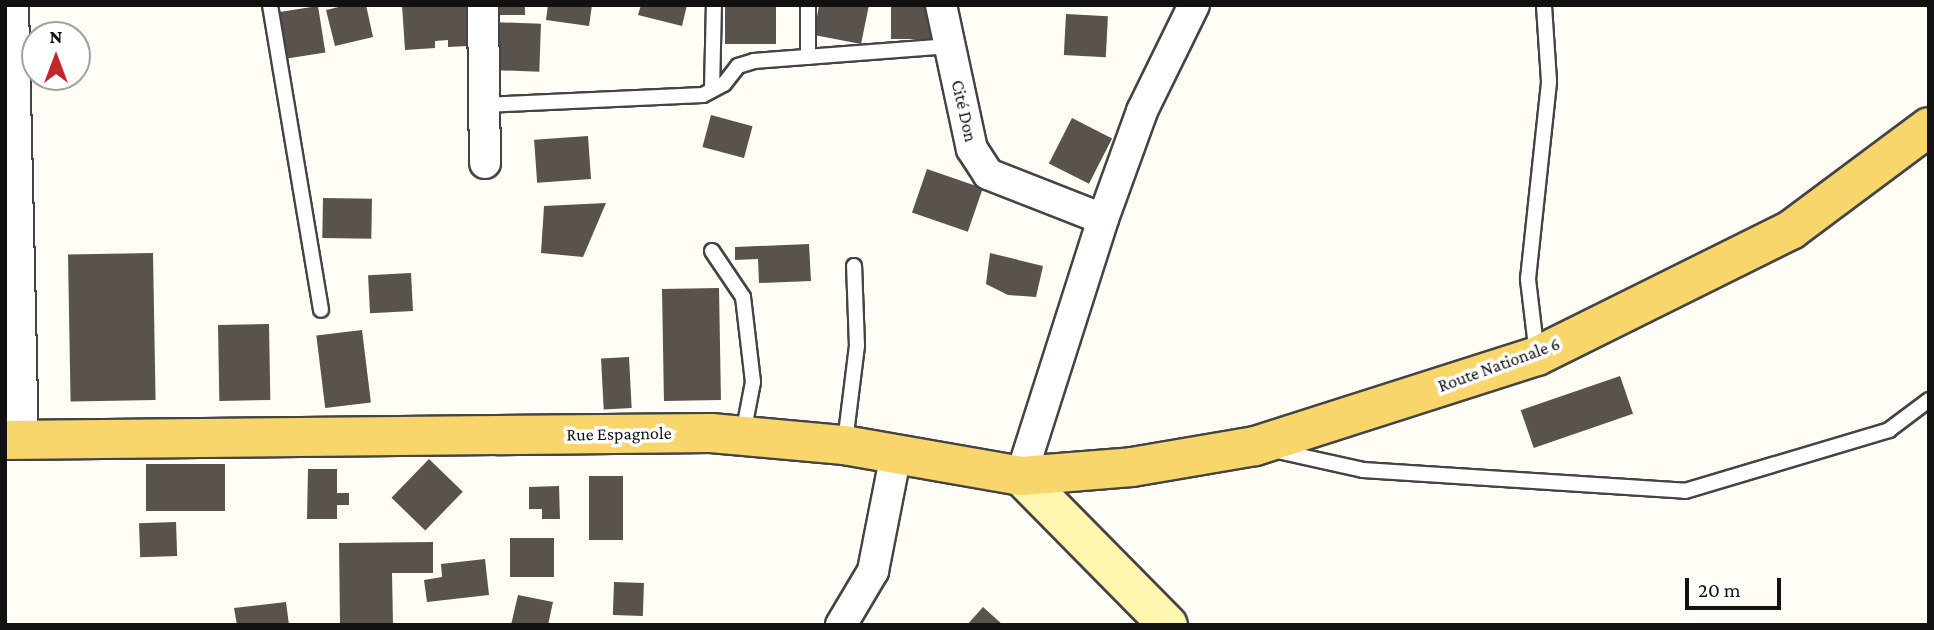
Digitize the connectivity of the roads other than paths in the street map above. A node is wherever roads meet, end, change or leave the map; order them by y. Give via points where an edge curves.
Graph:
1 (13, 5) edge
2 (271, 5) edge
3 (484, 5) edge
4 (715, 5) edge
5 (808, 5) edge
6 (942, 5) edge
7 (1194, 5) edge
8 (1544, 5) edge
9 (948, 46) junction
10 (808, 57) junction
11 (712, 90) junction
12 (484, 105) junction
13 (1929, 127) edge
14 (485, 163) dead end
15 (1103, 219) junction
16 (712, 251) dead end
17 (854, 266) dead end
18 (321, 310) dead end
19 (1537, 356) junction
20 (1929, 400) edge
21 (743, 436) junction
22 (14, 440) edge
23 (844, 445) junction
24 (1255, 446) junction
25 (896, 454) junction
26 (1021, 476) junction
27 (841, 625) edge
28 (1168, 625) edge

1 - 22 street
2 - 18 lane
3 - 12 street
4 - 11 lane
5 - 10 lane
6 - 9 street, Cité Don
7 - 15 street via 1142,111
8 - 19 lane via 1549,81 1528,278
9 - 10 lane
9 - 15 street, Cité Don via 972,149 988,174
10 - 11 lane via 738,66 724,84
11 - 12 lane
12 - 14 street
13 - 19 main road, Route Nationale 6 via 1791,230
15 - 26 street
16 - 21 lane via 743,297 753,382
17 - 23 lane via 857,346
19 - 24 main road, Route Nationale 6
20 - 24 lane via 1889,430 1685,491 1363,470
21 - 22 main road, Rue Espagnole
21 - 23 main road, Rue Espagnole
23 - 25 main road, Rue Espagnole
24 - 26 main road, Route Nationale 6 via 1132,467
25 - 26 main road, Rue Espagnole
25 - 27 street via 873,570
26 - 28 street

